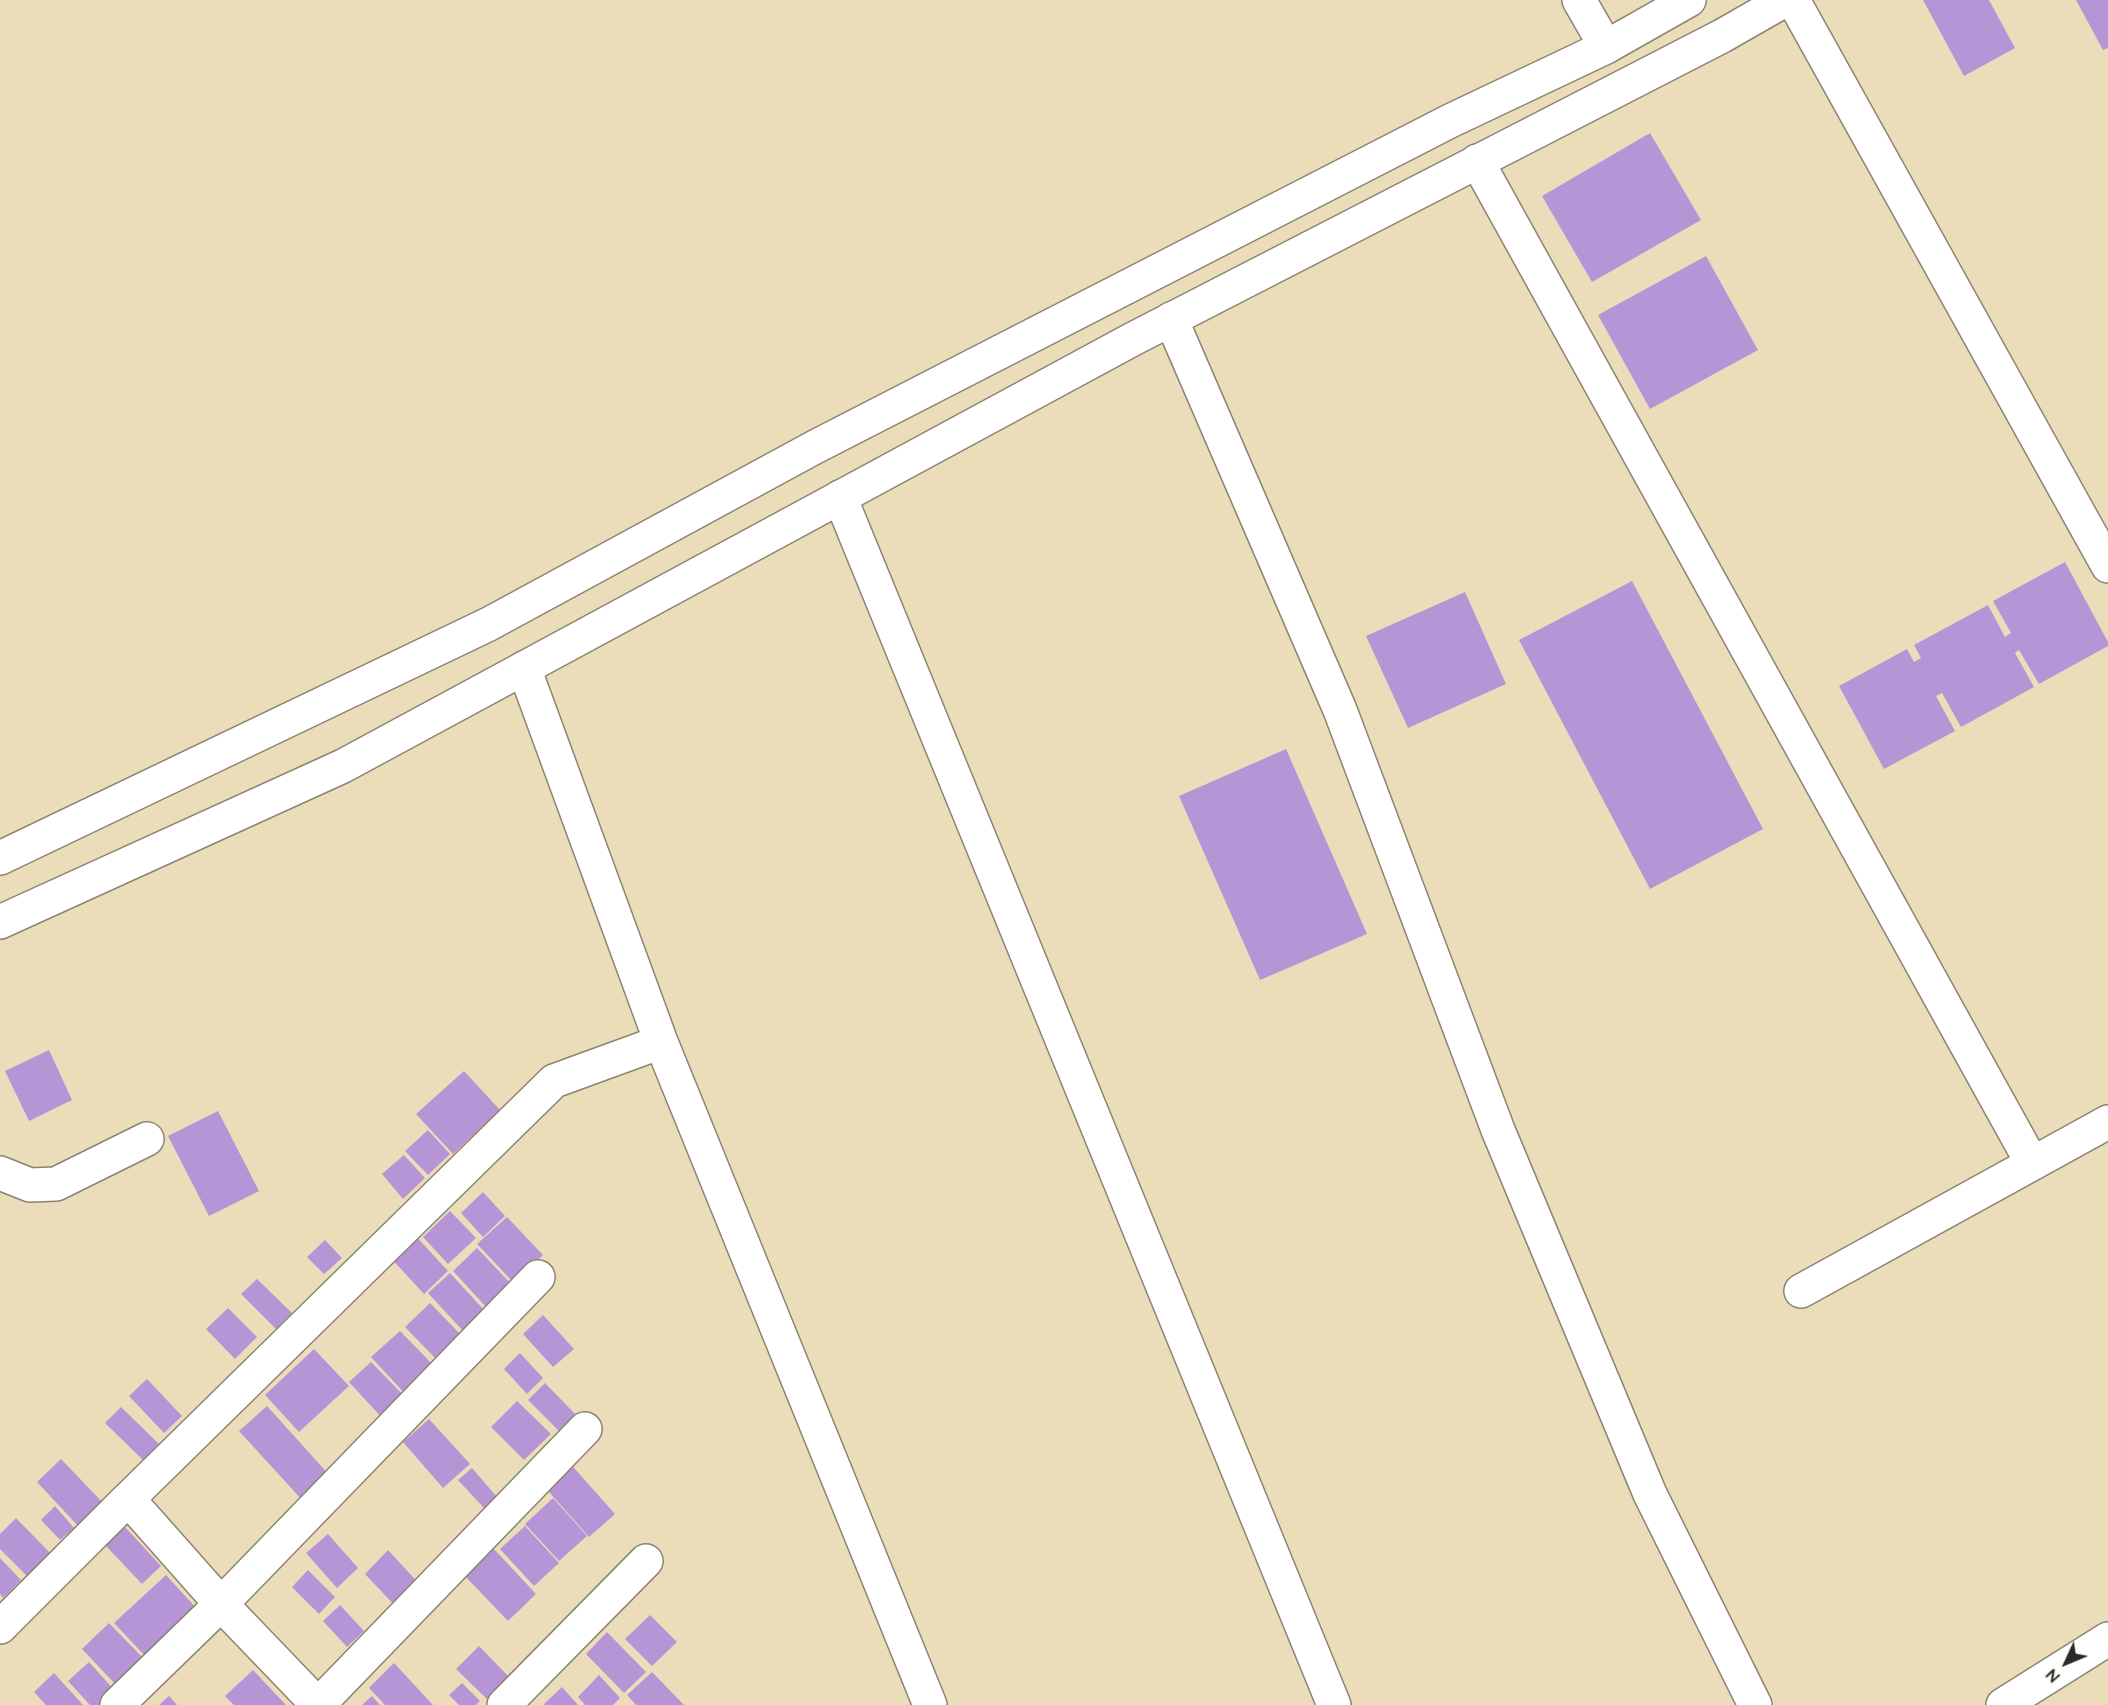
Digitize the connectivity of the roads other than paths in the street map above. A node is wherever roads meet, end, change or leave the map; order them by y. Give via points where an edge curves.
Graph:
1 (1580, 0) edge
2 (1689, 0) edge
3 (1785, 0) edge
4 (1792, 0) edge
5 (1606, 47) junction
6 (1477, 161) junction
7 (1172, 319) junction
8 (840, 497) junction
9 (2108, 566) edge
10 (524, 668) junction
11 (0, 858) edge
12 (0, 922) edge
13 (661, 1042) junction
14 (2108, 1122) edge
15 (147, 1139) dead end
16 (2032, 1163) junction
17 (0, 1173) edge
18 (538, 1277) dead end
19 (1802, 1291) dead end
20 (585, 1429) dead end
21 (128, 1499) junction
22 (646, 1561) dead end
23 (221, 1604) junction
24 (0, 1627) edge
25 (2108, 1639) edge
26 (117, 1705) edge
27 (318, 1705) edge
28 (504, 1705) edge
29 (930, 1705) edge
30 (1334, 1705) edge
31 (1755, 1705) edge
32 (2003, 1705) edge

1 - 5 street
2 - 5 street
3 - 6 street
4 - 9 street
5 - 11 street via 1450,121 815,447 489,624
6 - 7 street
6 - 16 street
7 - 8 street
7 - 31 street via 1340,710 1498,1130 1645,1483
8 - 10 street
8 - 30 street
10 - 12 street via 344,766
10 - 13 street
13 - 21 street via 554,1081
13 - 29 street
14 - 16 street
15 - 17 street via 56,1184 30,1185
16 - 19 street
18 - 23 street
20 - 27 street
21 - 23 street
21 - 24 street
22 - 28 street
23 - 26 street
23 - 27 street
25 - 32 street

